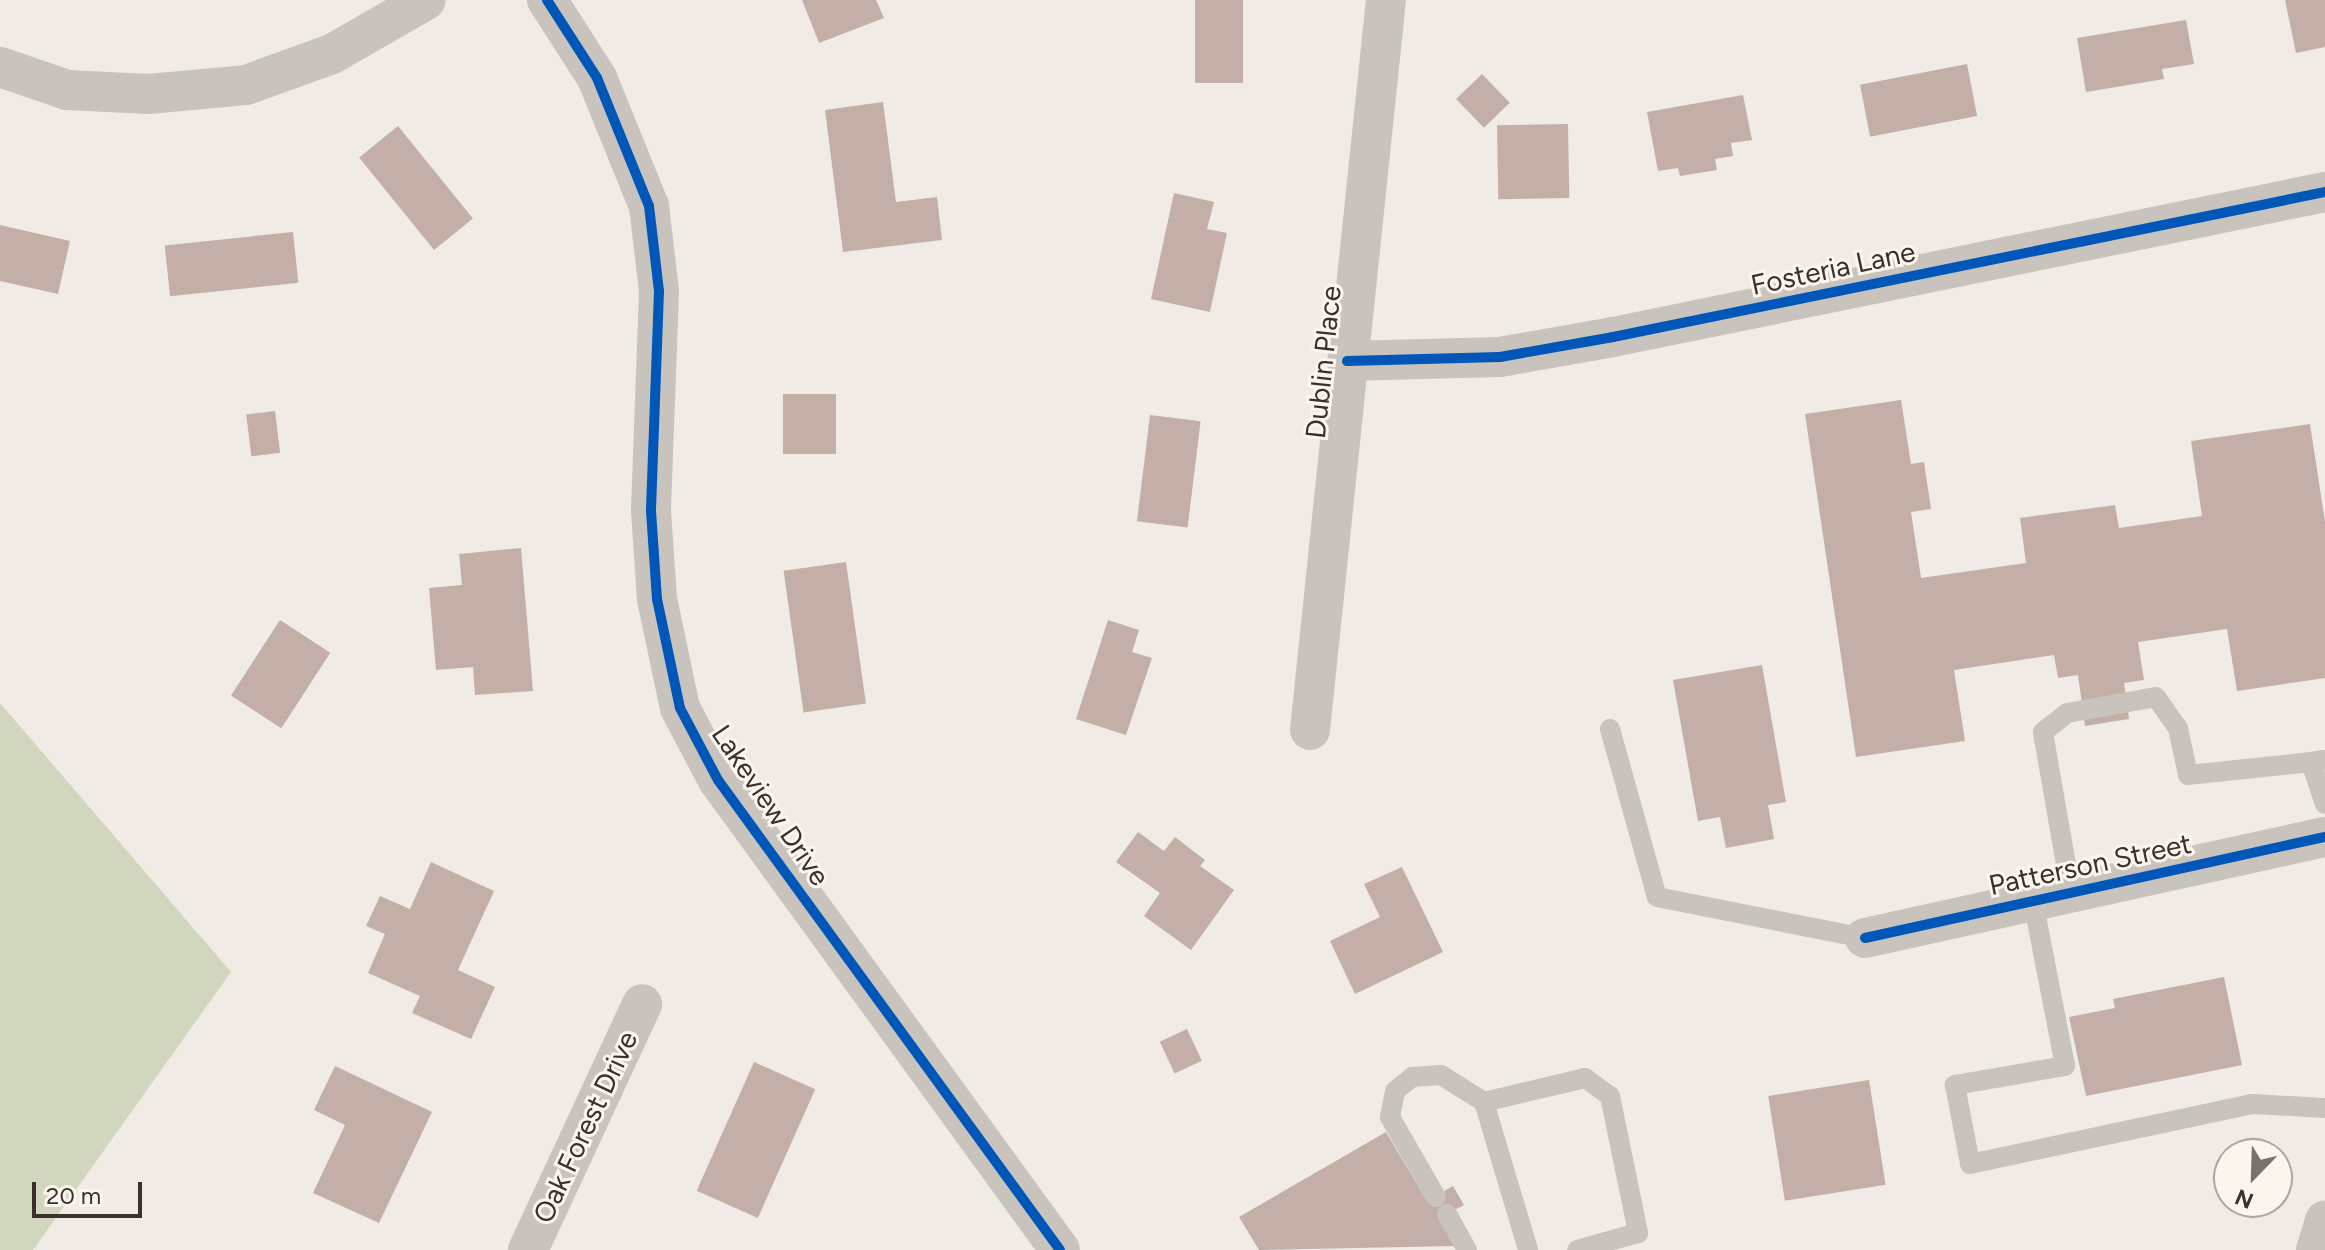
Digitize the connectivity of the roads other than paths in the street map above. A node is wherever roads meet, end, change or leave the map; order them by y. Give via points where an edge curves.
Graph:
1 (426, 0) edge
2 (547, 0) edge
3 (1386, 0) edge
4 (0, 67) edge
5 (2325, 192) edge
6 (1347, 361) junction
7 (1610, 729) dead end
8 (1310, 730) dead end
9 (2318, 760) edge
10 (2325, 804) edge
11 (2325, 837) edge
12 (2052, 897) junction
13 (1865, 938) joint
14 (642, 1004) dead end
15 (1484, 1102) junction
16 (2325, 1108) edge
17 (2325, 1220) edge
18 (528, 1250) edge
19 (1060, 1250) edge
20 (1467, 1250) edge
21 (1528, 1250) edge
22 (1577, 1250) edge
23 (2316, 1250) edge

1 - 4 street via 332,54 246,85 148,94 67,90
2 - 19 street, Lakeview Drive via 597,78 649,206 659,291 651,511 657,599 680,708 718,780
3 - 6 street, Dublin Place
5 - 6 street, Fosteria Lane via 1500,357
6 - 8 street, Dublin Place
7 - 13 lane via 1657,897
9 - 10 lane
9 - 12 lane via 2188,775 2178,728 2156,697 2067,713 2043,732
11 - 12 street, Patterson Street
12 - 13 street, Patterson Street
12 - 16 lane via 2065,1066 1955,1085 1970,1164 2252,1104
14 - 18 street, Oak Forest Drive
15 - 20 lane via 1441,1075 1412,1077 1395,1091 1390,1104 1390,1117
15 - 21 lane
15 - 22 lane via 1585,1078 1610,1096 1638,1233
17 - 23 street

